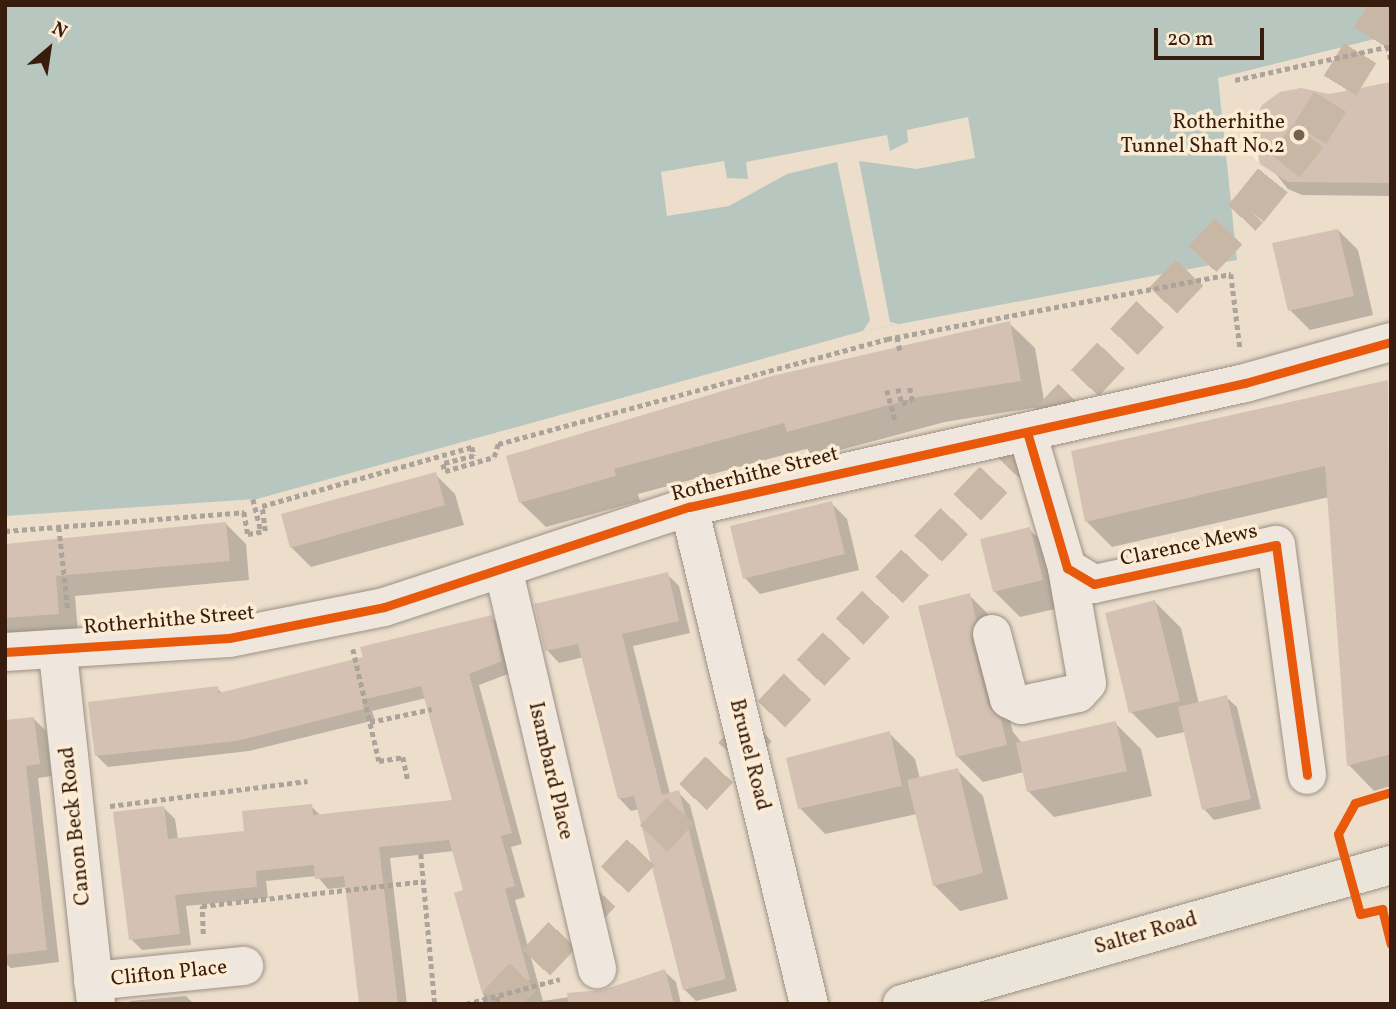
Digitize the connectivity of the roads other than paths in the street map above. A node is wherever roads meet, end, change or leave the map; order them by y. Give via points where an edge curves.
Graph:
1 (1391, 342) edge
2 (1027, 432) junction
3 (689, 507) junction
4 (1067, 568) junction
5 (503, 572) junction
6 (992, 634) dead end
7 (61, 648) junction
8 (5, 652) edge
9 (1307, 775) dead end
10 (1391, 865) edge
11 (244, 966) dead end
12 (597, 970) road end
13 (95, 993) edge
14 (809, 1004) edge
15 (902, 1004) edge

1 - 2 street, Rotherhithe Street
2 - 3 street, Rotherhithe Street
2 - 4 street
3 - 5 street, Rotherhithe Street
3 - 14 street, Brunel Road
4 - 6 street via 1087,683 1078,693 1022,705 1009,699
4 - 9 street, Clarence Mews via 1094,584 1276,545
5 - 7 street, Rotherhithe Street via 345,614 229,638
5 - 12 street, Isambard Place
7 - 8 street, Rotherhithe Street
7 - 13 street, Canon Beck Road
10 - 15 main road, Salter Road
11 - 13 street, Clifton Place

